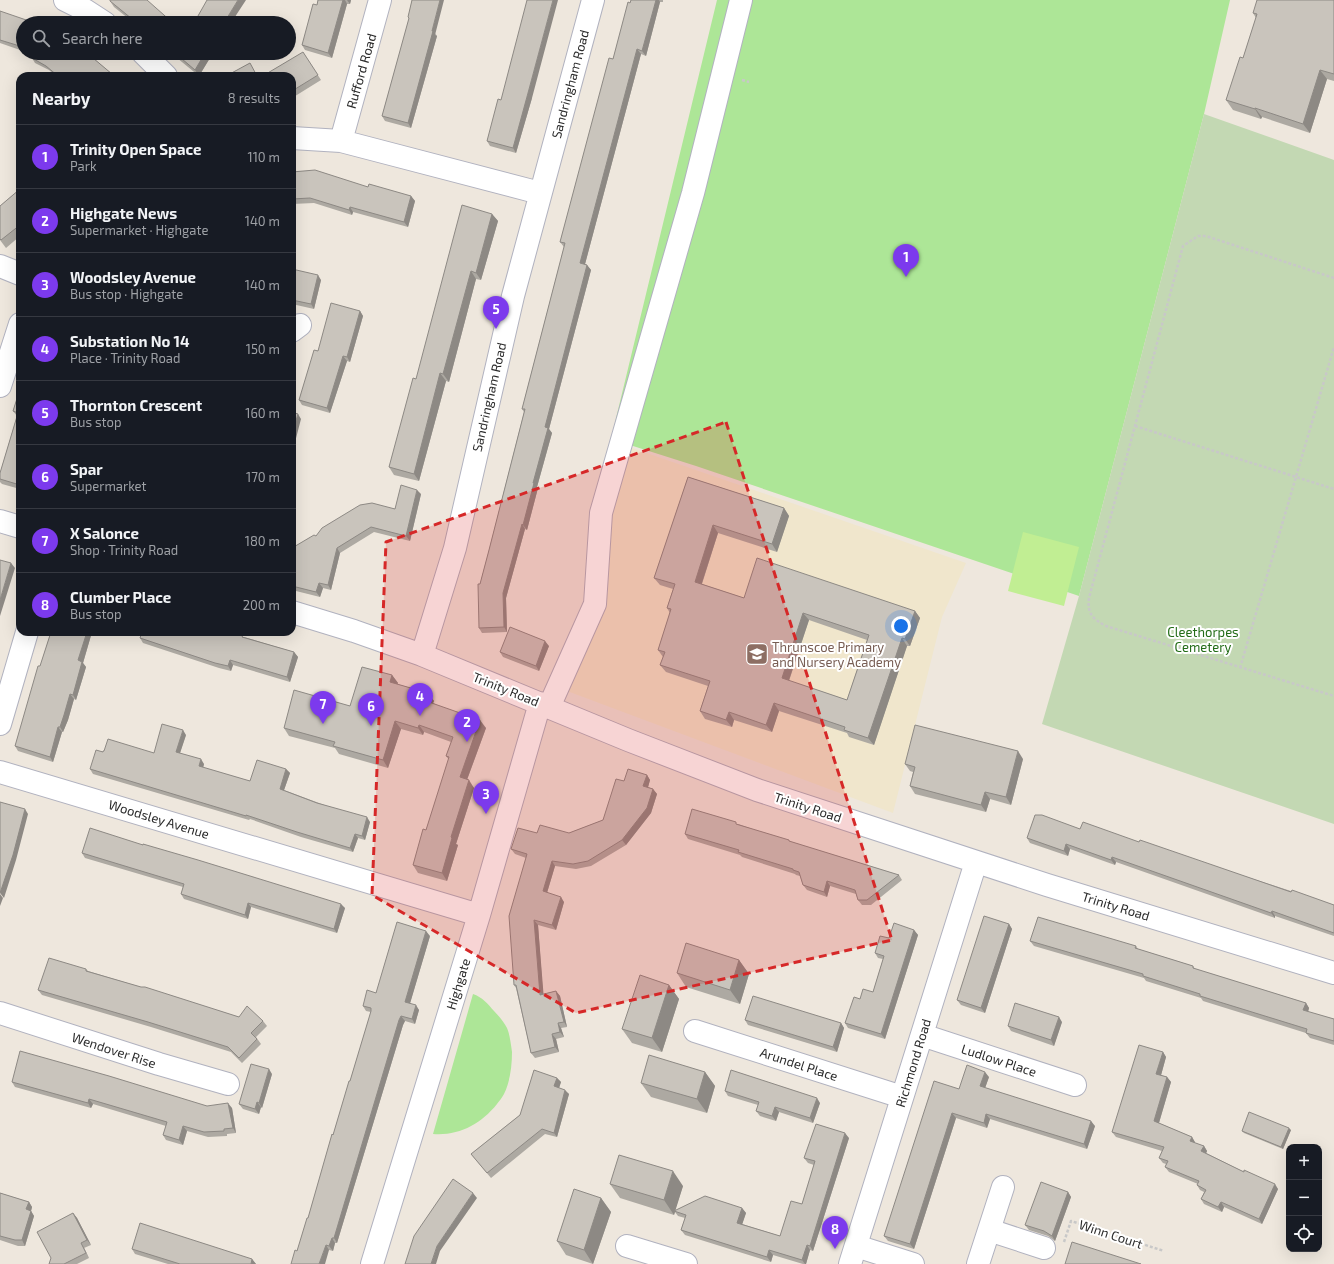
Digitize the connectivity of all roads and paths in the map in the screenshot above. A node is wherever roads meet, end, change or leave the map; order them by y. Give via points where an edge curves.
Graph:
1 (65, 0) edge
2 (380, 0) edge
3 (593, 0) edge
4 (742, 0) edge
5 (94, 16) edge
6 (150, 60) edge
7 (162, 72) edge
8 (296, 138) edge
9 (341, 142) junction
10 (540, 193) junction
11 (0, 266) edge
12 (16, 272) edge
13 (1334, 278) edge
14 (16, 336) edge
15 (1334, 347) edge
16 (0, 386) edge
17 (1135, 426) junction
18 (1296, 477) junction
19 (1334, 489) edge
20 (0, 521) edge
21 (16, 526) edge
22 (296, 613) edge
23 (26, 636) edge
24 (422, 655) junction
25 (1240, 668) junction
26 (1334, 696) edge
27 (545, 705) junction
28 (0, 724) edge
29 (0, 772) edge
30 (976, 862) junction
31 (479, 915) junction
32 (1334, 973) edge
33 (0, 1013) edge
34 (695, 1031) dead end
35 (922, 1035) junction
36 (228, 1084) dead end
37 (1075, 1085) dead end
38 (902, 1097) junction
39 (1003, 1188) dead end
40 (989, 1230) junction
41 (627, 1246) dead end
42 (1044, 1248) joint
43 (1164, 1251) dead end
44 (853, 1255) edge
45 (372, 1264) edge
46 (686, 1264) edge
47 (913, 1264) edge
48 (978, 1264) edge

1 - 5 street
2 - 9 street, Rufford Road
3 - 10 street, Sandringham Road
4 - 27 street, Highgate via 692,193 602,513 596,604
6 - 7 street
8 - 9 street
9 - 10 street
10 - 24 street, Sandringham Road via 454,548
11 - 12 street
13 - 17 path via 1206,236 1198,236 1189,241 1183,246 1179,258
14 - 16 street
15 - 18 path
17 - 18 path
17 - 25 path via 1088,608 1094,620 1106,626
18 - 19 path
18 - 25 path
20 - 21 street
22 - 24 street, Trinity Road
23 - 28 street
24 - 27 street, Trinity Road
25 - 26 path
27 - 30 street, Trinity Road via 757,790
27 - 31 street, Highgate
29 - 31 street, Woodsley Avenue
30 - 32 street, Trinity Road
30 - 35 street, Richmond Road
31 - 45 street, Highgate
33 - 36 street, Wendover Rise
34 - 38 street, Arundel Place
35 - 37 street, Ludlow Place
35 - 38 street, Richmond Road
38 - 44 street, Richmond Road
39 - 40 street
40 - 42 street
40 - 48 street
41 - 46 street
42 - 43 path, Winn Court via 1046,1241 1063,1246 1071,1221
44 - 47 street

